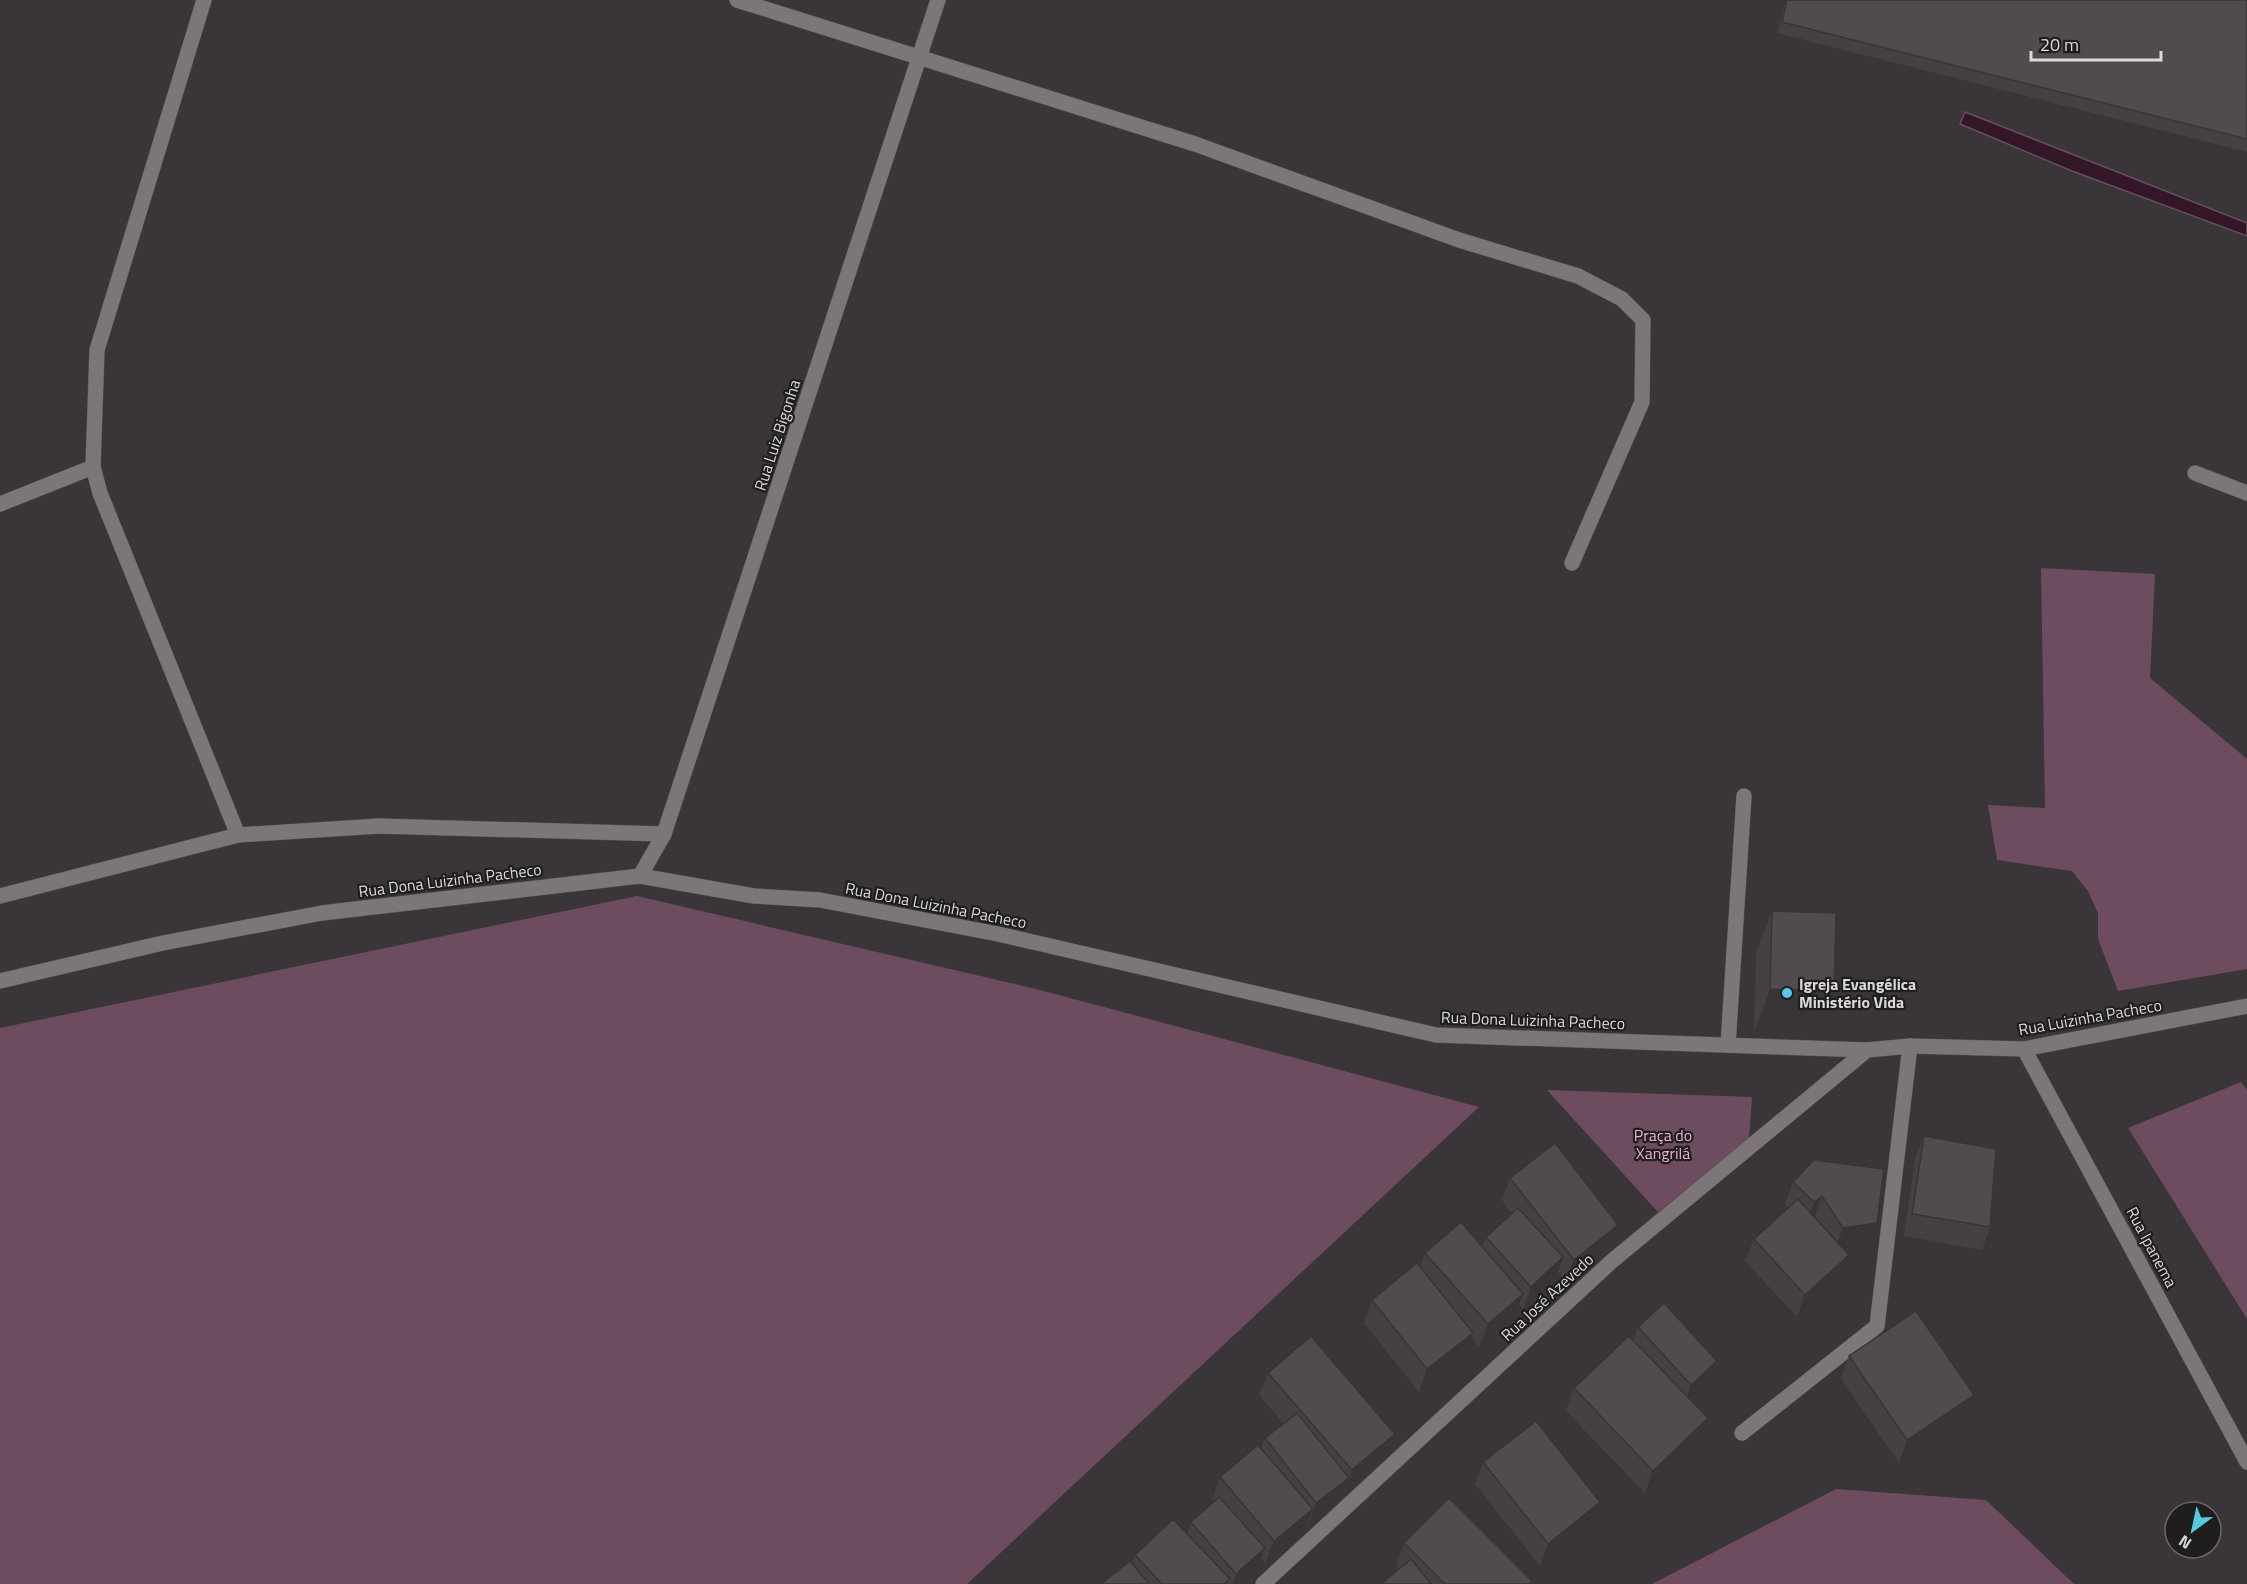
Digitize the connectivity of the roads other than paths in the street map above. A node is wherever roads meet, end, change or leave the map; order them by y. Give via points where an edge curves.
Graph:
1 (204, 0) edge
2 (737, 0) edge
3 (938, 0) edge
4 (919, 59) junction
5 (93, 467) junction
6 (2195, 473) dead end
7 (2247, 493) edge
8 (0, 504) edge
9 (1572, 563) dead end
10 (1744, 796) dead end
11 (664, 834) junction
12 (238, 835) junction
13 (640, 876) junction
14 (0, 896) edge
15 (0, 981) edge
16 (2247, 1006) edge
17 (1728, 1045) junction
18 (1910, 1046) junction
19 (2024, 1048) junction
20 (1867, 1050) junction
21 (1742, 1433) dead end
22 (2247, 1462) edge
23 (1263, 1584) edge

1 - 5 street via 97,350
2 - 4 street
3 - 4 street, Rua Luiz Bigonha
4 - 9 street via 1195,144 1458,240 1578,276 1622,299 1642,320 1642,402
4 - 11 street, Rua Luiz Bigonha
5 - 8 street
5 - 12 street via 100,493
6 - 7 street
10 - 17 street
11 - 12 street via 379,826
11 - 13 street, Rua Luiz Bigonha
12 - 14 street
13 - 15 street, Rua Dona Luizinha Pacheco via 322,913 163,943
13 - 17 street, Rua Dona Luizinha Pacheco via 754,896 820,900 998,934 1436,1035
16 - 19 street, Rua Luizinha Pacheco
17 - 20 street, Rua Dona Luizinha Pacheco
18 - 19 street, Rua Luizinha Pacheco
18 - 20 street, Rua Luizinha Pacheco
18 - 21 street via 1877,1326
19 - 22 street, Rua Ipanema
20 - 23 street, Rua José Azevedo via 1612,1261

